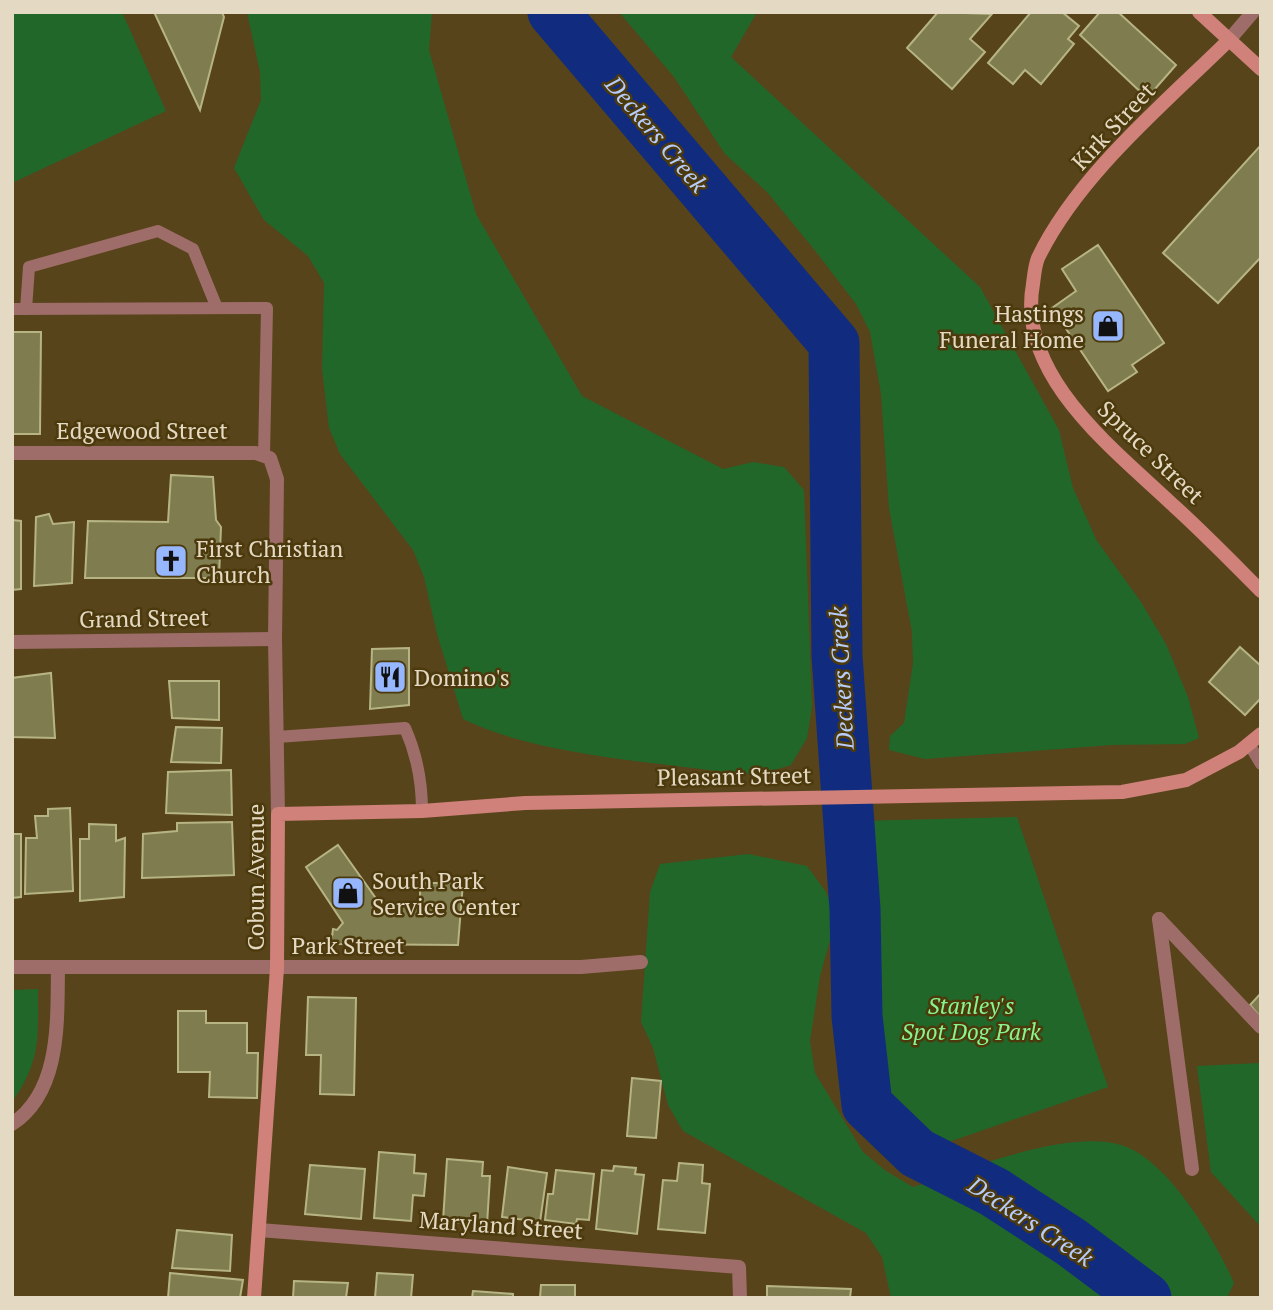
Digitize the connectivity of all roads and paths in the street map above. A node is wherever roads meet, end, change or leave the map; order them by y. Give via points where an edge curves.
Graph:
1 (1199, 12) edge
2 (1253, 12) edge
3 (1229, 40) junction
4 (1261, 69) edge
5 (1032, 287) joint
6 (216, 308) junction
7 (19, 309) edge
8 (12, 453) edge
9 (267, 457) junction
10 (1261, 591) edge
11 (275, 639) junction
12 (12, 642) edge
13 (277, 737) junction
14 (1250, 743) edge
15 (1261, 764) edge
16 (422, 811) junction
17 (278, 814) junction
18 (641, 962) dead end
19 (12, 967) edge
20 (58, 967) junction
21 (277, 968) junction
22 (1261, 1027) edge
23 (12, 1124) edge
24 (1192, 1169) dead end
25 (258, 1230) junction
26 (254, 1298) edge
27 (740, 1298) edge

1 - 3 street
2 - 3 street, Kirk Street
3 - 4 street
3 - 5 street, Kirk Street via 1102,167 1037,260
5 - 10 street, Spruce Street via 1032,331 1054,378 1084,421
6 - 7 lane
6 - 7 lane via 193,249 158,231 29,267
6 - 9 lane via 267,308
8 - 9 street, Edgewood Street
9 - 11 street, Cobun Avenue via 278,479
11 - 12 street, Grand Street
11 - 13 street, Cobun Avenue
13 - 16 lane via 405,728 418,762
13 - 17 street, Cobun Avenue
14 - 15 lane
14 - 16 street, Pleasant Street via 1186,780 1122,792 525,803
16 - 17 street, Pleasant Street
17 - 21 street, Cobun Avenue
18 - 21 street, Park Street via 581,967
19 - 20 street, Park Street
20 - 21 street, Park Street
20 - 23 street via 56,1042 43,1086 24,1116
21 - 25 street, Cobun Avenue
22 - 24 street via 1158,919
25 - 26 street, Cobun Avenue
25 - 27 street, Maryland Street via 739,1267

